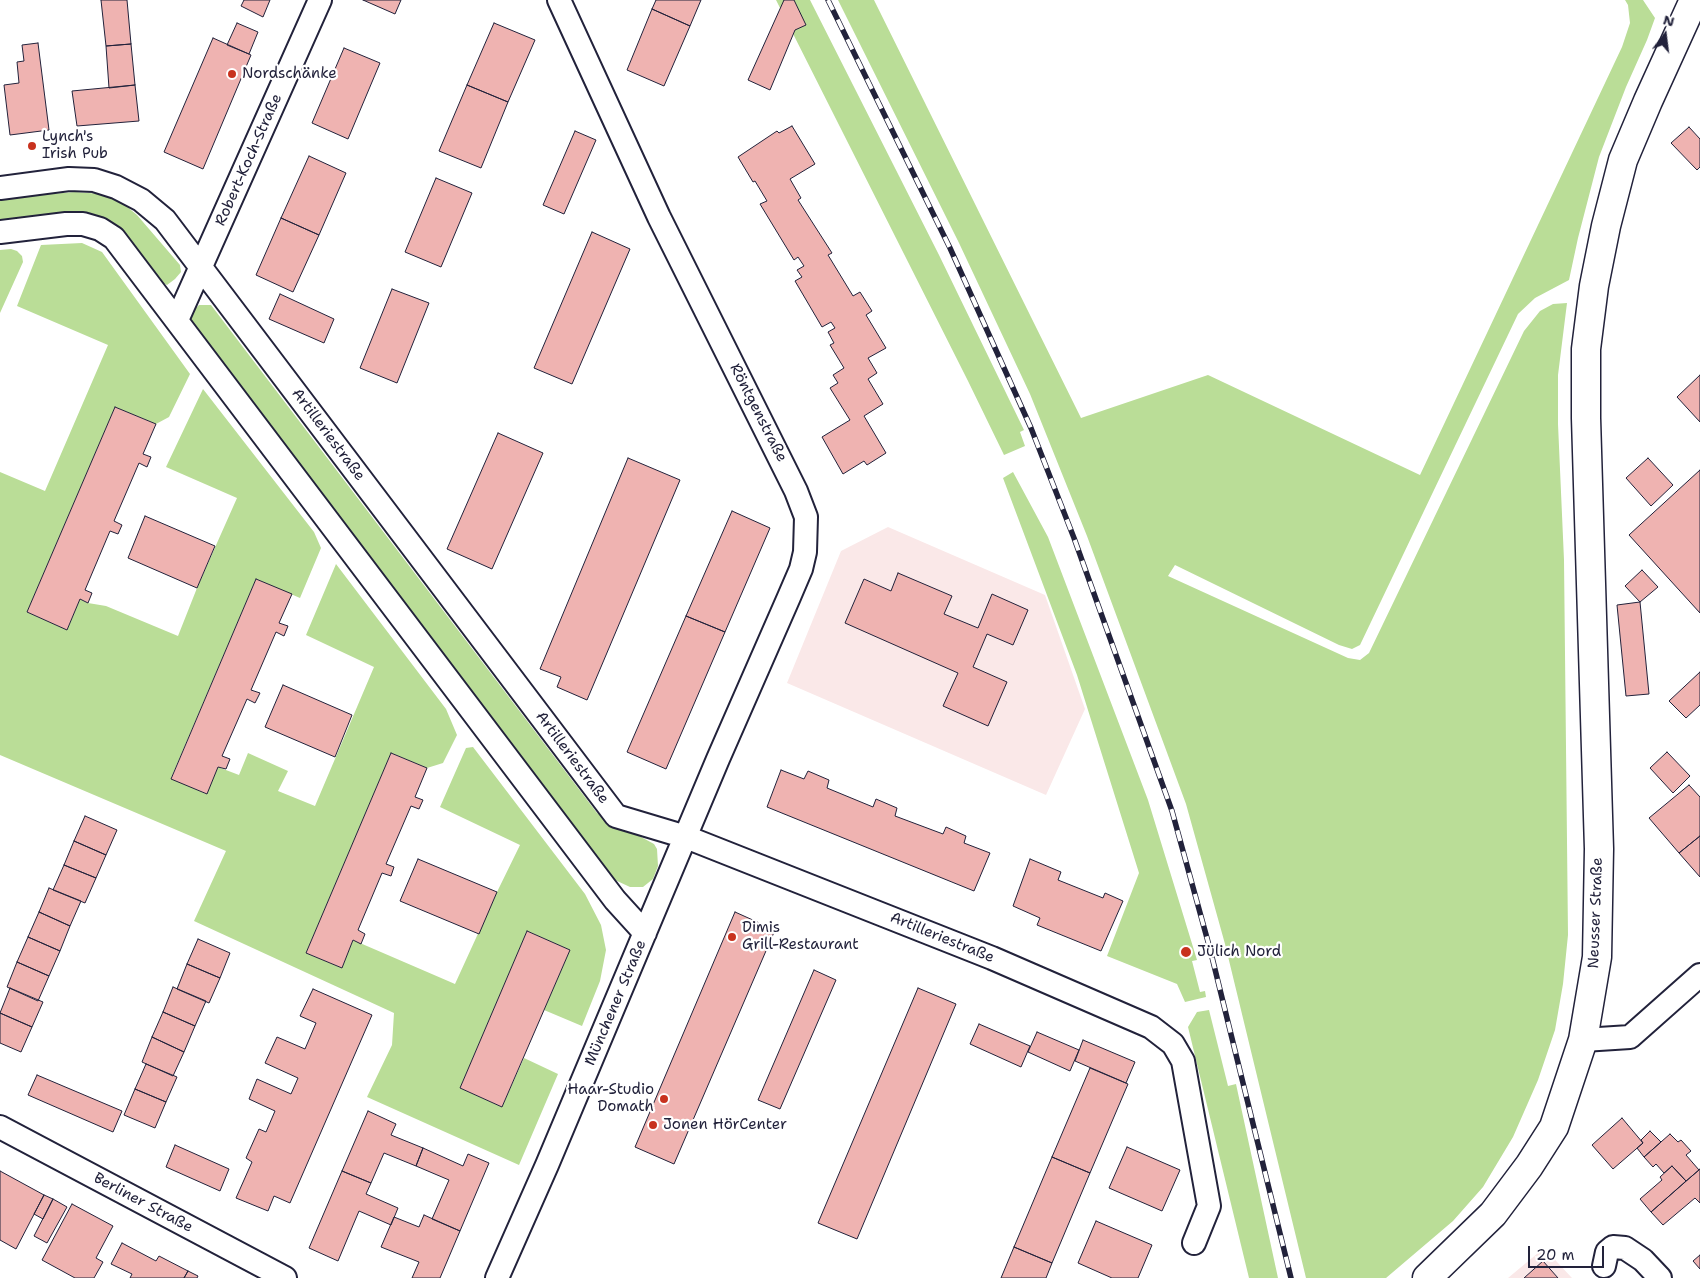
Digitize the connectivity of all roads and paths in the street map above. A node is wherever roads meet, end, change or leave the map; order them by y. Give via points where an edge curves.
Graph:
1 (320, 0) edge
2 (559, 0) edge
3 (1694, 0) edge
4 (0, 188) edge
5 (0, 232) edge
6 (202, 267) junction
7 (177, 320) junction
8 (686, 837) junction
9 (645, 934) junction
10 (1700, 975) edge
11 (1583, 1040) junction
12 (0, 1127) edge
13 (1194, 1243) dead end
14 (1604, 1266) dead end
15 (285, 1278) edge
16 (497, 1278) edge
17 (1427, 1278) edge
18 (1660, 1278) edge

1 - 6 street, Robert-Koch-Straße
2 - 8 street, Röntgenstraße via 659,217 806,517 801,569
3 - 11 main road, Neusser Straße via 1624,160 1606,226 1586,349 1599,849 1597,957
4 - 6 street, Artilleriestraße via 68,179 94,180 116,187 141,200 165,220
5 - 7 street via 66,224 100,229 114,238
6 - 7 street, Robert-Koch-Straße
6 - 8 street, Artilleriestraße via 616,816
7 - 9 street via 615,900
8 - 9 street, Münchener Straße
8 - 13 street, Artilleriestraße via 992,958 1151,1027 1166,1038 1183,1061 1210,1206
9 - 16 street, Münchener Straße
10 - 11 street via 1630,1037
11 - 17 main road, Neusser Straße via 1554,1128 1493,1214
12 - 15 street, Berliner Straße
14 - 18 street via 1607,1252 1613,1247 1625,1248 1643,1260

